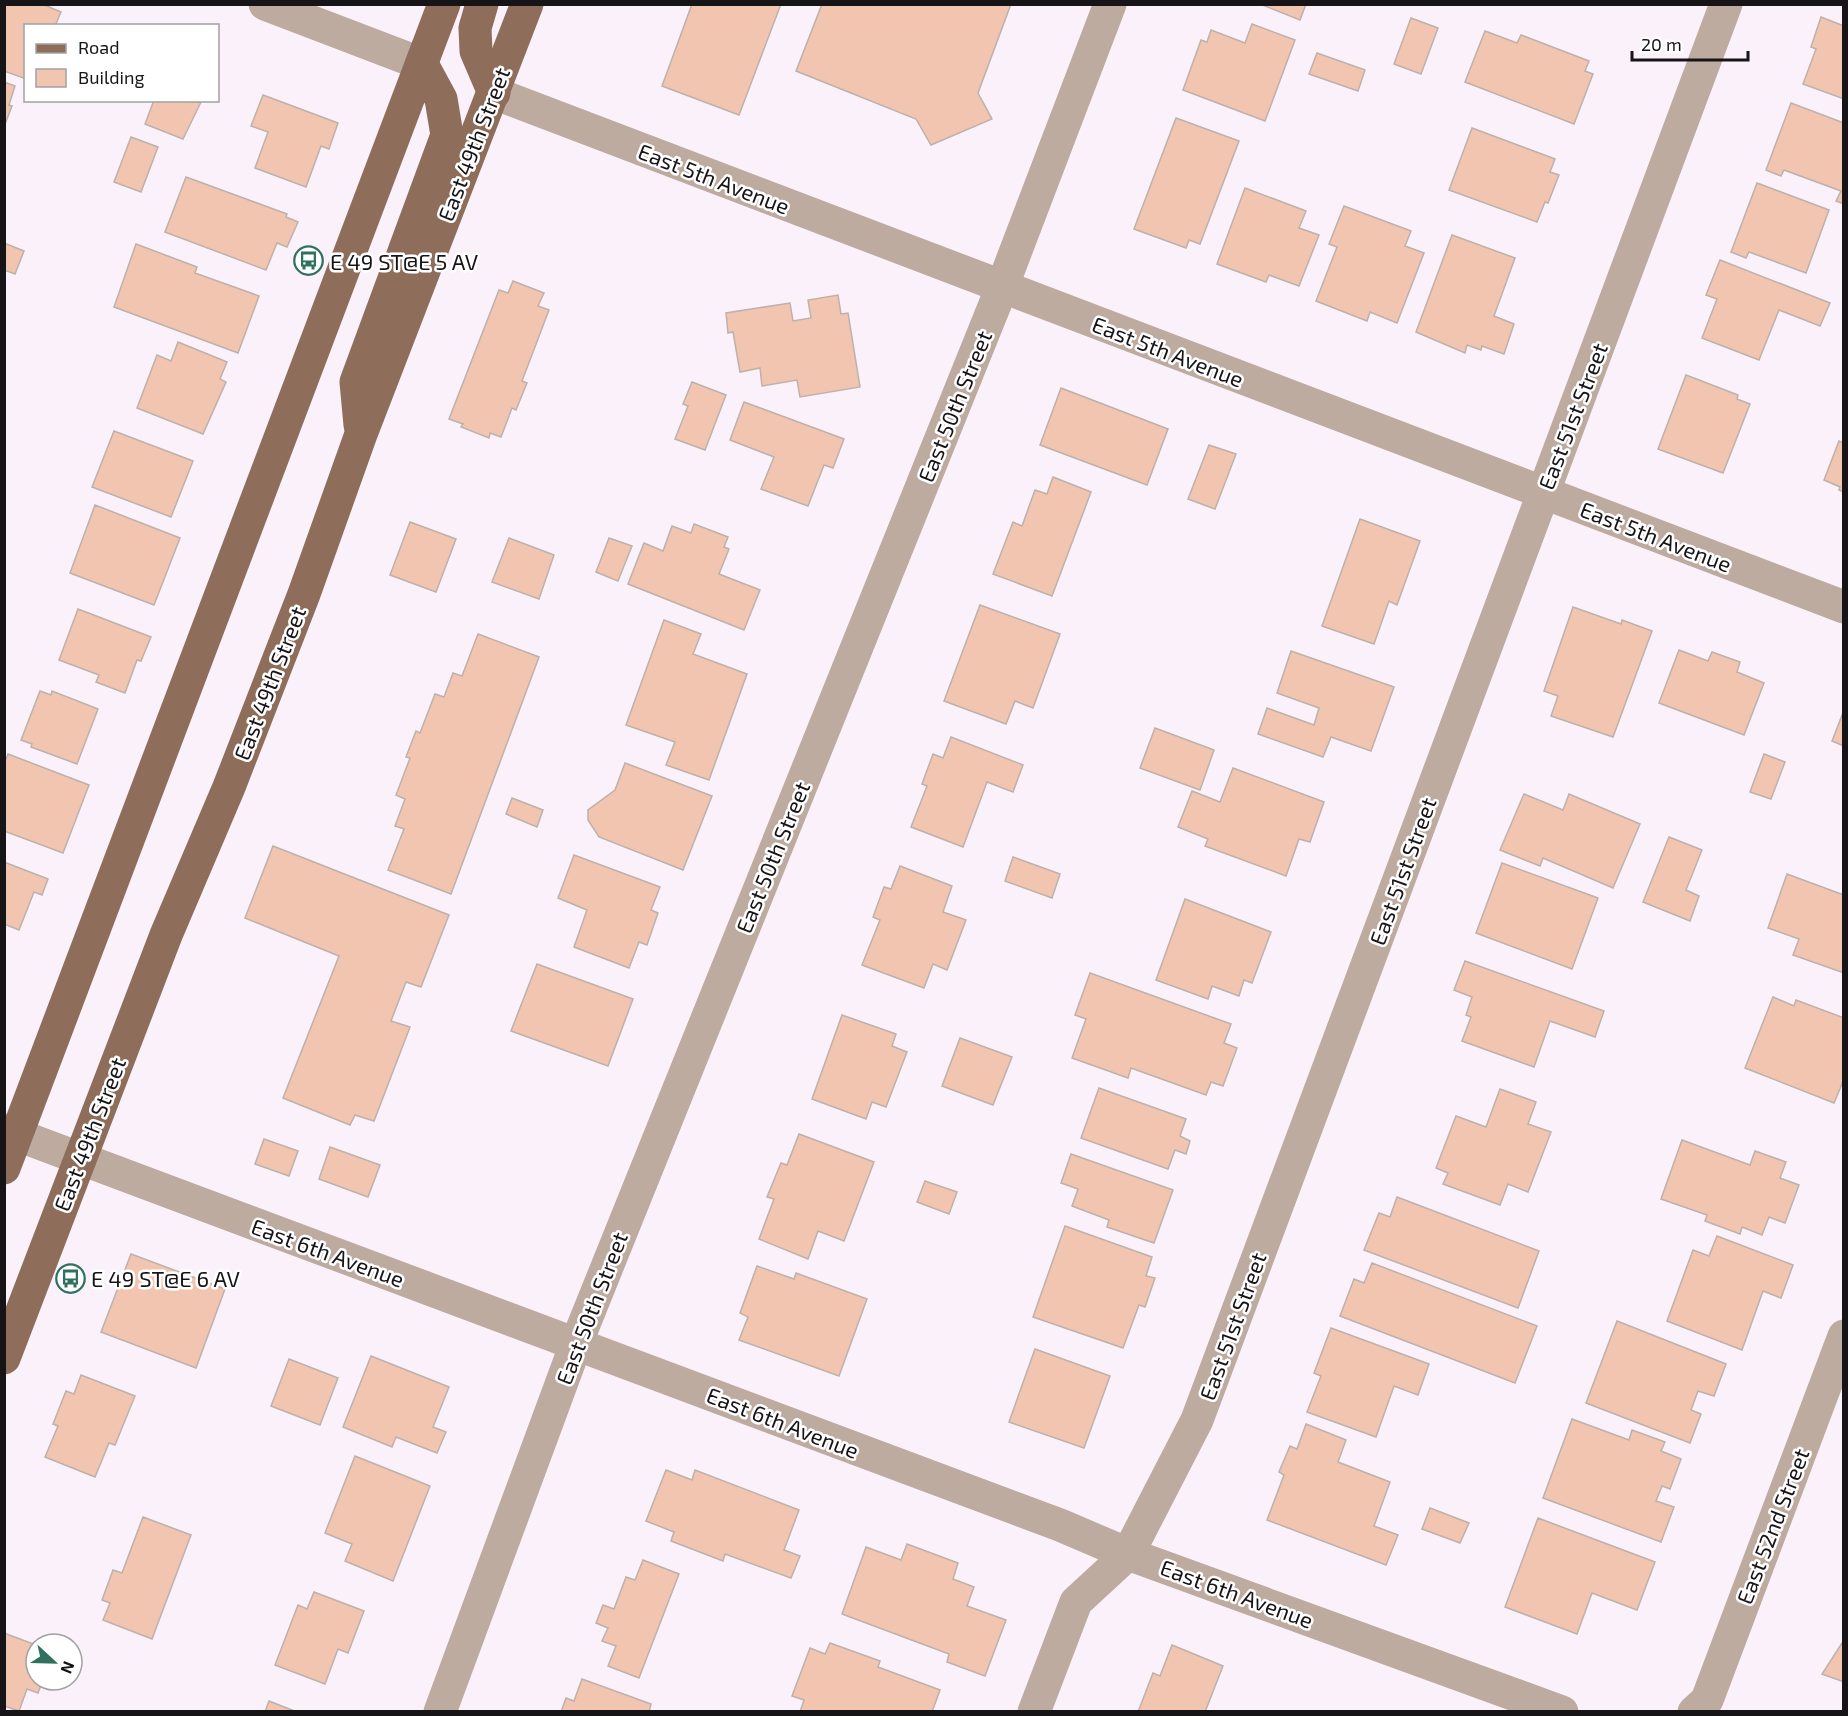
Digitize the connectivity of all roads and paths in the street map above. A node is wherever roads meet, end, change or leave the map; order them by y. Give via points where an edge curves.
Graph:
1 (265, 4) edge
2 (444, 4) edge
3 (482, 4) edge
4 (527, 4) edge
5 (1110, 4) edge
6 (1726, 4) edge
7 (422, 64) junction
8 (494, 93) junction
9 (1002, 287) junction
10 (361, 434) junction
11 (1543, 492) junction
12 (1844, 608) edge
13 (11, 1133) edge
14 (79, 1159) junction
15 (4, 1168) edge
16 (1844, 1336) edge
17 (576, 1344) junction
18 (4, 1358) edge
19 (1128, 1554) junction
20 (440, 1712) edge
21 (1034, 1712) edge
22 (1562, 1712) edge
23 (1695, 1712) edge

1 - 7 street
2 - 7 main road
3 - 8 main road via 475,28 476,51
4 - 8 main road, East 49th Street
5 - 9 street, East 50th Street
6 - 11 street, East 51st Street
7 - 10 main road via 441,99 447,135 356,382
7 - 13 main road
8 - 9 street, East 5th Avenue
8 - 10 main road, East 49th Street
9 - 11 street, East 5th Avenue
9 - 17 street, East 50th Street
10 - 14 main road, East 49th Street via 229,787 166,935
11 - 12 street, East 5th Avenue
11 - 19 street, East 51st Street via 1197,1420
13 - 14 street, East 6th Avenue
13 - 15 main road
14 - 17 street, East 6th Avenue
14 - 18 main road, East 49th Street
16 - 23 street, East 52nd Street via 1707,1700
17 - 19 street, East 6th Avenue
17 - 20 street, East 50th Street
19 - 21 street, East 51st Street via 1076,1602
19 - 22 street, East 6th Avenue

